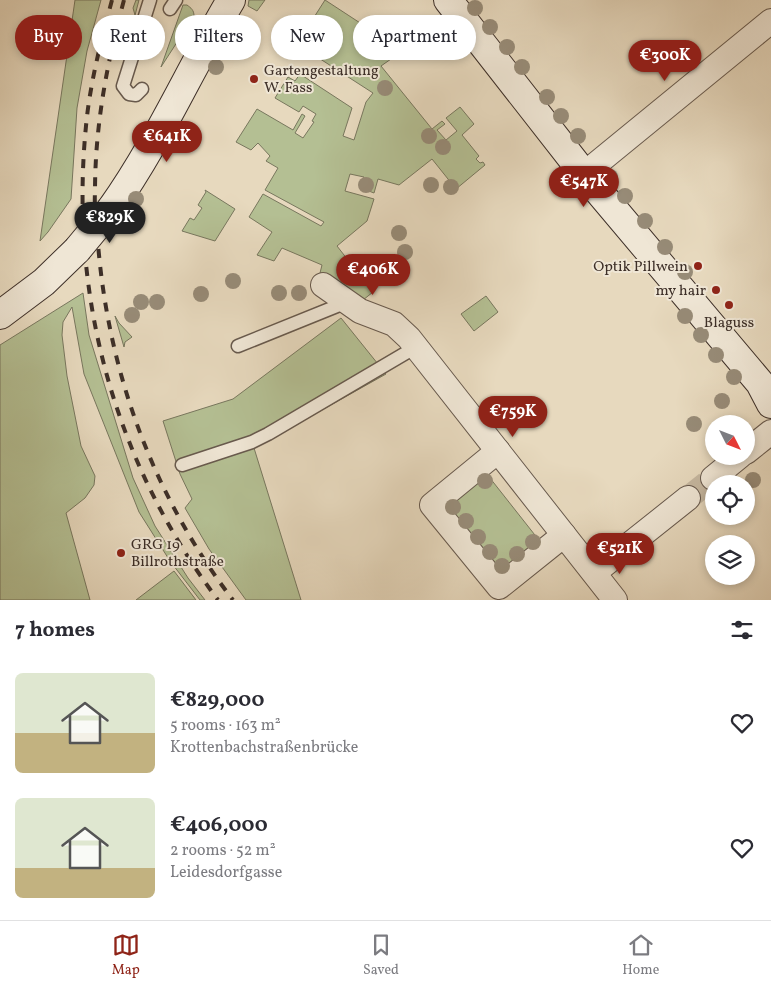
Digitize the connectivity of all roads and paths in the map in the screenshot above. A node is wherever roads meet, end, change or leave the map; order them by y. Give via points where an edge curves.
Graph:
1 (150, 0) edge
2 (231, 0) edge
3 (448, 0) edge
4 (771, 21) edge
5 (142, 88) dead end
6 (584, 174) junction
7 (323, 285) dead end
8 (347, 302) junction
9 (0, 315) edge
10 (238, 346) dead end
11 (416, 347) junction
12 (767, 388) edge
13 (771, 432) edge
14 (755, 445) edge
15 (498, 451) junction
16 (182, 465) dead end
17 (729, 465) edge
18 (717, 475) tunnel mouth
19 (688, 498) tunnel mouth
20 (564, 535) junction
21 (595, 572) junction
22 (615, 600) edge

1 - 5 lane via 123,86 129,94 136,95
2 - 9 street, bridge via 152,146 111,209 77,250 44,282
3 - 6 street
4 - 6 street
6 - 12 street
7 - 8 street
8 - 10 lane
8 - 11 street via 394,324
11 - 15 street
11 - 16 lane via 268,434
13 - 14 street
15 - 20 street
15 - 20 street via 432,505 499,588
17 - 18 street
19 - 21 street
20 - 21 street
21 - 22 street

